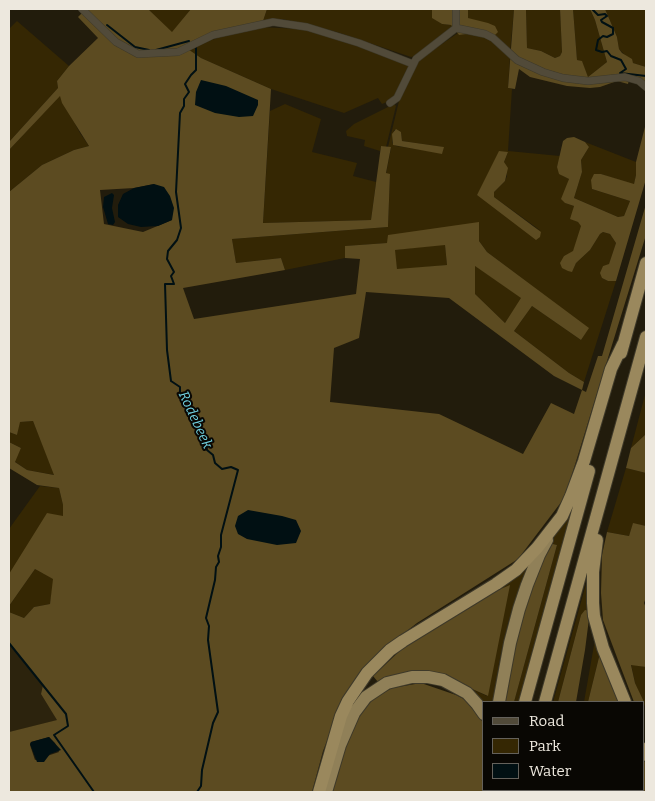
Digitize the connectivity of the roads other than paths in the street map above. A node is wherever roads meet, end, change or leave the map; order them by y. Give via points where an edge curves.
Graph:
1 (82, 9) edge
2 (456, 9) edge
3 (456, 28) junction
4 (412, 64) junction
5 (646, 87) edge
6 (390, 102) dead end
7 (646, 263) edge
8 (646, 337) edge
9 (624, 344) junction
10 (598, 513) junction
11 (562, 516) junction
12 (499, 701) edge
13 (525, 701) edge
14 (545, 701) edge
15 (625, 701) edge
16 (482, 711) edge
17 (319, 792) edge
18 (326, 792) edge

1 - 4 street via 116,42 138,54 178,52 213,35 273,22 307,27
2 - 3 street
3 - 4 street
3 - 5 street via 493,38 517,60 543,72 588,81 625,77
4 - 6 street via 399,94
7 - 9 highway
8 - 10 highway
9 - 11 highway via 611,369 584,461
9 - 13 highway
10 - 14 highway
10 - 15 highway via 599,532 593,572 594,616
11 - 12 highway via 526,585 510,643
11 - 17 highway via 516,570 397,646 367,673 341,716
16 - 18 highway via 471,696 449,682 412,677 387,683 366,697 354,713 340,745

